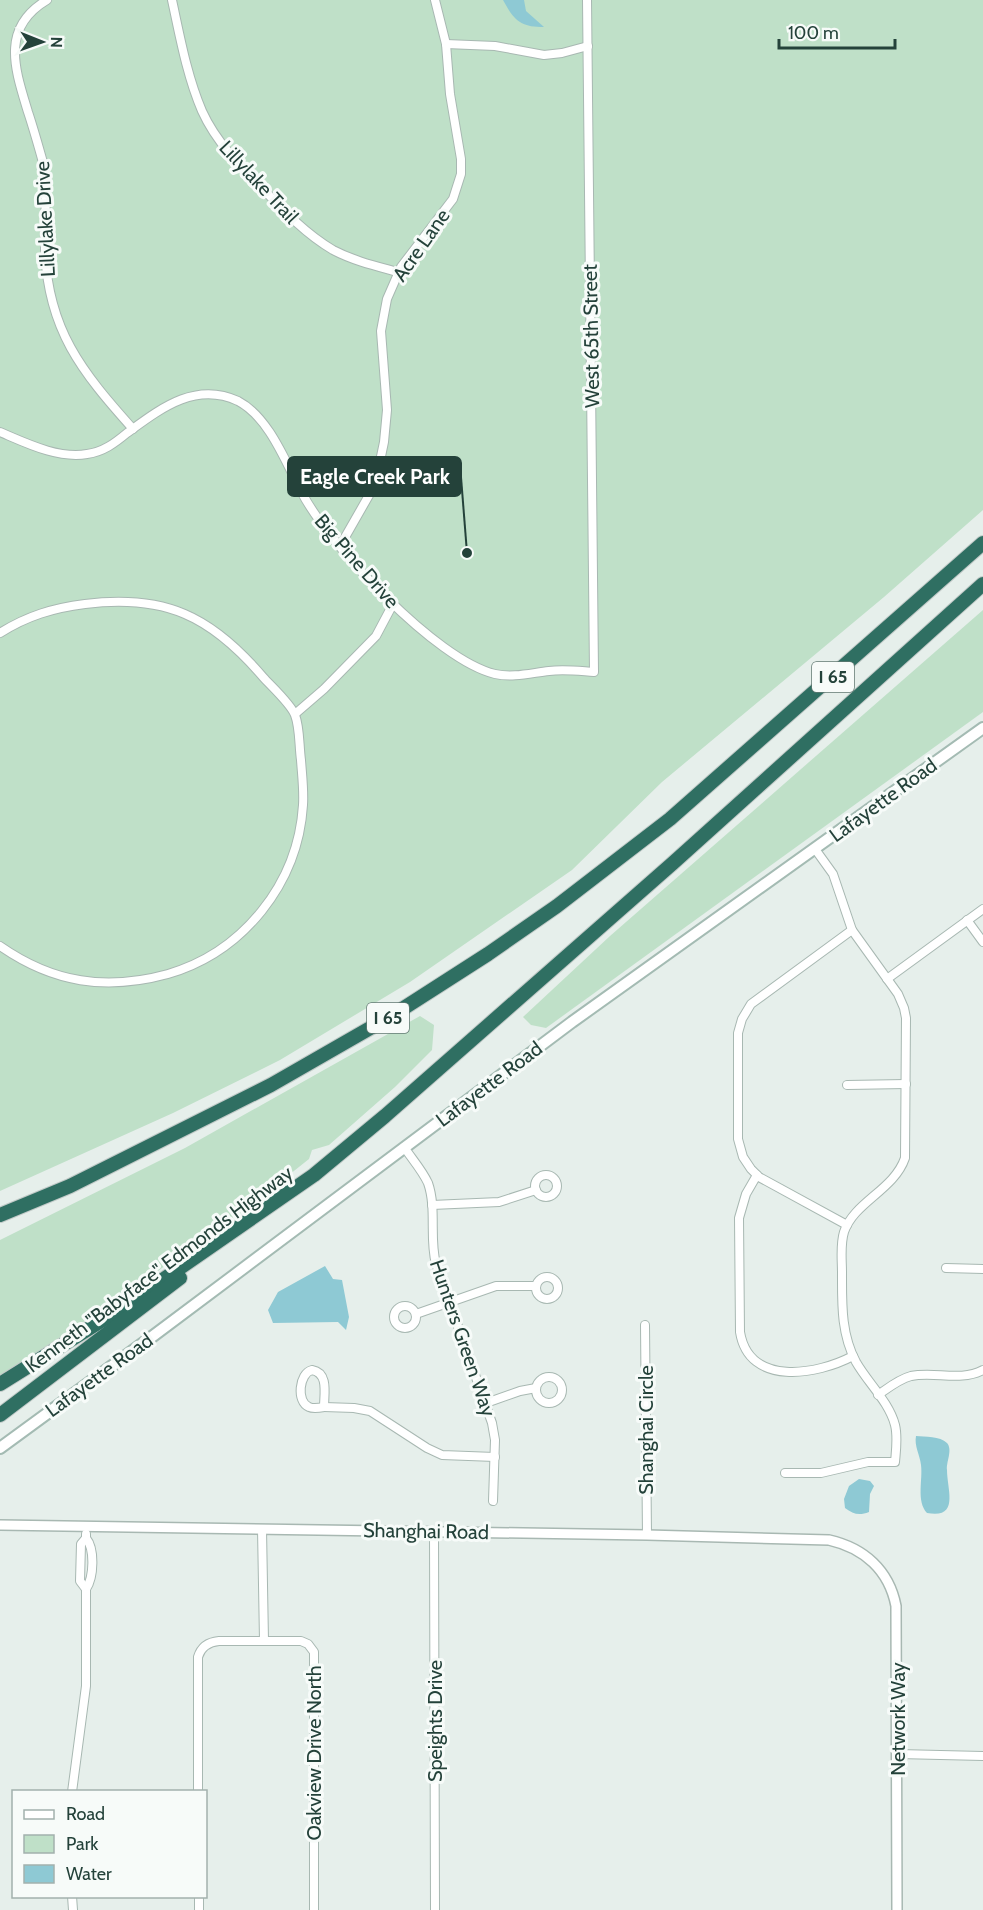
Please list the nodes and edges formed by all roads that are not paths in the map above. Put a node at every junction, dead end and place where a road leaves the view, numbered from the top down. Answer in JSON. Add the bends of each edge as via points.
{"nodes":[{"id":1,"x":47,"y":0,"type":"edge"},
{"id":2,"x":172,"y":0,"type":"edge"},
{"id":3,"x":435,"y":0,"type":"edge"},
{"id":4,"x":587,"y":0,"type":"edge"},
{"id":5,"x":446,"y":44,"type":"junction"},
{"id":6,"x":588,"y":46,"type":"junction"},
{"id":7,"x":398,"y":272,"type":"junction"},
{"id":8,"x":133,"y":429,"type":"junction"},
{"id":9,"x":1,"y":434,"type":"edge"},
{"id":10,"x":983,"y":543,"type":"edge"},
{"id":11,"x":340,"y":546,"type":"junction"},
{"id":12,"x":983,"y":584,"type":"edge"},
{"id":13,"x":983,"y":591,"type":"edge"},
{"id":14,"x":393,"y":604,"type":"junction"},
{"id":15,"x":955,"y":610,"type":"junction"},
{"id":16,"x":0,"y":632,"type":"edge"},
{"id":17,"x":594,"y":672,"type":"joint"},
{"id":18,"x":295,"y":714,"type":"junction"},
{"id":19,"x":983,"y":728,"type":"edge"},
{"id":20,"x":815,"y":849,"type":"junction"},
{"id":21,"x":983,"y":909,"type":"edge"},
{"id":22,"x":967,"y":921,"type":"junction"},
{"id":23,"x":852,"y":930,"type":"junction"},
{"id":24,"x":983,"y":942,"type":"edge"},
{"id":25,"x":0,"y":946,"type":"edge"},
{"id":26,"x":887,"y":979,"type":"junction"},
{"id":27,"x":906,"y":1084,"type":"junction"},
{"id":28,"x":847,"y":1085,"type":"dead end"},
{"id":29,"x":404,"y":1147,"type":"junction"},
{"id":30,"x":314,"y":1175,"type":"junction"},
{"id":31,"x":757,"y":1175,"type":"junction"},
{"id":32,"x":70,"y":1186,"type":"junction"},
{"id":33,"x":536,"y":1190,"type":"dead end"},
{"id":34,"x":432,"y":1205,"type":"junction"},
{"id":35,"x":0,"y":1215,"type":"edge"},
{"id":36,"x":0,"y":1225,"type":"edge"},
{"id":37,"x":847,"y":1225,"type":"junction"},
{"id":38,"x":946,"y":1268,"type":"dead end"},
{"id":39,"x":983,"y":1269,"type":"edge"},
{"id":40,"x":536,"y":1286,"type":"dead end"},
{"id":41,"x":449,"y":1302,"type":"junction"},
{"id":42,"x":416,"y":1314,"type":"dead end"},
{"id":43,"x":645,"y":1325,"type":"dead end"},
{"id":44,"x":853,"y":1356,"type":"junction"},
{"id":45,"x":983,"y":1370,"type":"edge"},
{"id":46,"x":0,"y":1384,"type":"edge"},
{"id":47,"x":536,"y":1388,"type":"dead end"},
{"id":48,"x":878,"y":1395,"type":"junction"},
{"id":49,"x":486,"y":1403,"type":"junction"},
{"id":50,"x":324,"y":1407,"type":"junction"},
{"id":51,"x":0,"y":1415,"type":"edge"},
{"id":52,"x":0,"y":1448,"type":"edge"},
{"id":53,"x":495,"y":1457,"type":"junction"},
{"id":54,"x":785,"y":1473,"type":"dead end"},
{"id":55,"x":493,"y":1501,"type":"dead end"},
{"id":56,"x":0,"y":1525,"type":"edge"},
{"id":57,"x":86,"y":1526,"type":"junction"},
{"id":58,"x":262,"y":1529,"type":"junction"},
{"id":59,"x":434,"y":1532,"type":"junction"},
{"id":60,"x":647,"y":1535,"type":"junction"},
{"id":61,"x":852,"y":1546,"type":"joint"},
{"id":62,"x":264,"y":1641,"type":"junction"},
{"id":63,"x":898,"y":1754,"type":"junction"},
{"id":64,"x":983,"y":1755,"type":"edge"},
{"id":65,"x":72,"y":1790,"type":"edge"},
{"id":66,"x":198,"y":1790,"type":"edge"},
{"id":67,"x":314,"y":1910,"type":"edge"},
{"id":68,"x":435,"y":1910,"type":"edge"},
{"id":69,"x":897,"y":1910,"type":"edge"}],
"edges":[{"from":1,"to":8,"type":"street","name":"Lillylake Drive","via":[[25,20],[17,35],[14,57],[44,166],[50,294],[74,356]]},
{"from":2,"to":7,"type":"street","name":"Lillylake Trail","via":[[197,99],[214,134],[234,159],[323,244],[354,260]]},
{"from":3,"to":5,"type":"street"},
{"from":4,"to":6,"type":"street","name":"West 65th Street"},
{"from":5,"to":6,"type":"street","via":[[495,46],[544,55]]},
{"from":5,"to":7,"type":"street","name":"Acre Lane","via":[[462,163],[459,185],[449,205]]},
{"from":6,"to":17,"type":"street","name":"West 65th Street"},
{"from":7,"to":11,"type":"street","name":"Acre Lane","via":[[382,320],[387,410],[379,466],[366,503]]},
{"from":8,"to":9,"type":"street","name":"Big Pine Drive","via":[[107,448],[82,455],[45,449]]},
{"from":8,"to":11,"type":"street","name":"Big Pine Drive","via":[[167,404],[190,396],[215,394],[246,406],[266,425],[309,505]]},
{"from":10,"to":32,"type":"highway","number":"I 65","via":[[670,819],[534,922],[345,1044]]},
{"from":11,"to":14,"type":"street","name":"Big Pine Drive"},
{"from":12,"to":15,"type":"highway","number":"I 65"},
{"from":13,"to":15,"type":"highway"},
{"from":14,"to":17,"type":"street","name":"Big Pine Drive","via":[[442,646],[489,672],[514,676],[562,670]]},
{"from":14,"to":18,"type":"street","via":[[376,636]]},
{"from":15,"to":30,"type":"highway","number":"I 65"},
{"from":16,"to":18,"type":"street","via":[[31,616],[64,607],[128,600],[157,604],[197,620],[225,638]]},
{"from":18,"to":25,"type":"street","via":[[304,789],[300,829],[290,862],[273,895],[238,937],[184,968],[147,979],[112,983],[65,977],[26,962]]},
{"from":19,"to":20,"type":"main road","name":"Lafayette Road"},
{"from":20,"to":23,"type":"street","via":[[833,874]]},
{"from":20,"to":29,"type":"main road","name":"Lafayette Road"},
{"from":21,"to":22,"type":"street"},
{"from":22,"to":24,"type":"street"},
{"from":22,"to":26,"type":"street"},
{"from":23,"to":26,"type":"street"},
{"from":23,"to":31,"type":"street","via":[[756,999],[741,1019],[737,1040],[738,1138],[747,1164]]},
{"from":26,"to":27,"type":"street","via":[[904,1008]]},
{"from":27,"to":28,"type":"street"},
{"from":27,"to":37,"type":"street","via":[[907,1148],[903,1165],[895,1178]]},
{"from":29,"to":34,"type":"street","name":"Hunters Green Way","via":[[428,1183]]},
{"from":29,"to":52,"type":"main road","name":"Lafayette Road"},
{"from":30,"to":46,"type":"highway","via":[[125,1306]]},
{"from":30,"to":51,"type":"highway","name":"Kenneth \"Babyface\" Edmonds Highway","number":"I 65"},
{"from":31,"to":37,"type":"street"},
{"from":31,"to":44,"type":"street","via":[[739,1218],[743,1346],[757,1362],[780,1371],[818,1370]]},
{"from":32,"to":35,"type":"highway"},
{"from":32,"to":36,"type":"highway","number":"I 65"},
{"from":33,"to":34,"type":"street","via":[[499,1202]]},
{"from":34,"to":41,"type":"street","name":"Hunters Green Way","via":[[433,1253]]},
{"from":37,"to":44,"type":"street","via":[[842,1242],[842,1310]]},
{"from":38,"to":39,"type":"street"},
{"from":40,"to":41,"type":"street","via":[[496,1286]]},
{"from":41,"to":42,"type":"street"},
{"from":41,"to":49,"type":"street","name":"Hunters Green Way"},
{"from":43,"to":60,"type":"street","name":"Shanghai Circle"},
{"from":44,"to":48,"type":"street"},
{"from":45,"to":48,"type":"street","via":[[967,1375],[911,1376]]},
{"from":47,"to":49,"type":"street"},
{"from":48,"to":54,"type":"street","via":[[895,1424],[895,1462],[871,1461],[818,1474]]},
{"from":49,"to":53,"type":"street","name":"Hunters Green Way","via":[[495,1435]]},
{"from":50,"to":50,"type":"street","via":[[324,1377],[316,1370],[307,1371],[302,1378],[302,1401],[309,1407]]},
{"from":50,"to":53,"type":"street","via":[[370,1411],[442,1455]]},
{"from":53,"to":55,"type":"street","name":"Hunters Green Way"},
{"from":56,"to":57,"type":"street","name":"Shanghai Road"},
{"from":57,"to":58,"type":"street","name":"Shanghai Road"},
{"from":57,"to":65,"type":"street","via":[[86,1538],[81,1544],[80,1581],[86,1589],[86,1686]]},
{"from":58,"to":59,"type":"street","name":"Shanghai Road"},
{"from":58,"to":62,"type":"street"},
{"from":59,"to":60,"type":"street","name":"Shanghai Road"},
{"from":59,"to":68,"type":"street","name":"Speights Drive"},
{"from":60,"to":61,"type":"street","name":"Shanghai Road","via":[[830,1540]]},
{"from":61,"to":63,"type":"street","name":"Network Way","via":[[879,1568],[896,1603]]},
{"from":62,"to":66,"type":"street","name":"Oakview Drive North","via":[[213,1642],[206,1644],[199,1654]]},
{"from":62,"to":67,"type":"street","name":"Oakview Drive North","via":[[305,1642],[314,1652]]},
{"from":63,"to":64,"type":"street"},
{"from":63,"to":69,"type":"street","name":"Network Way"}]}
